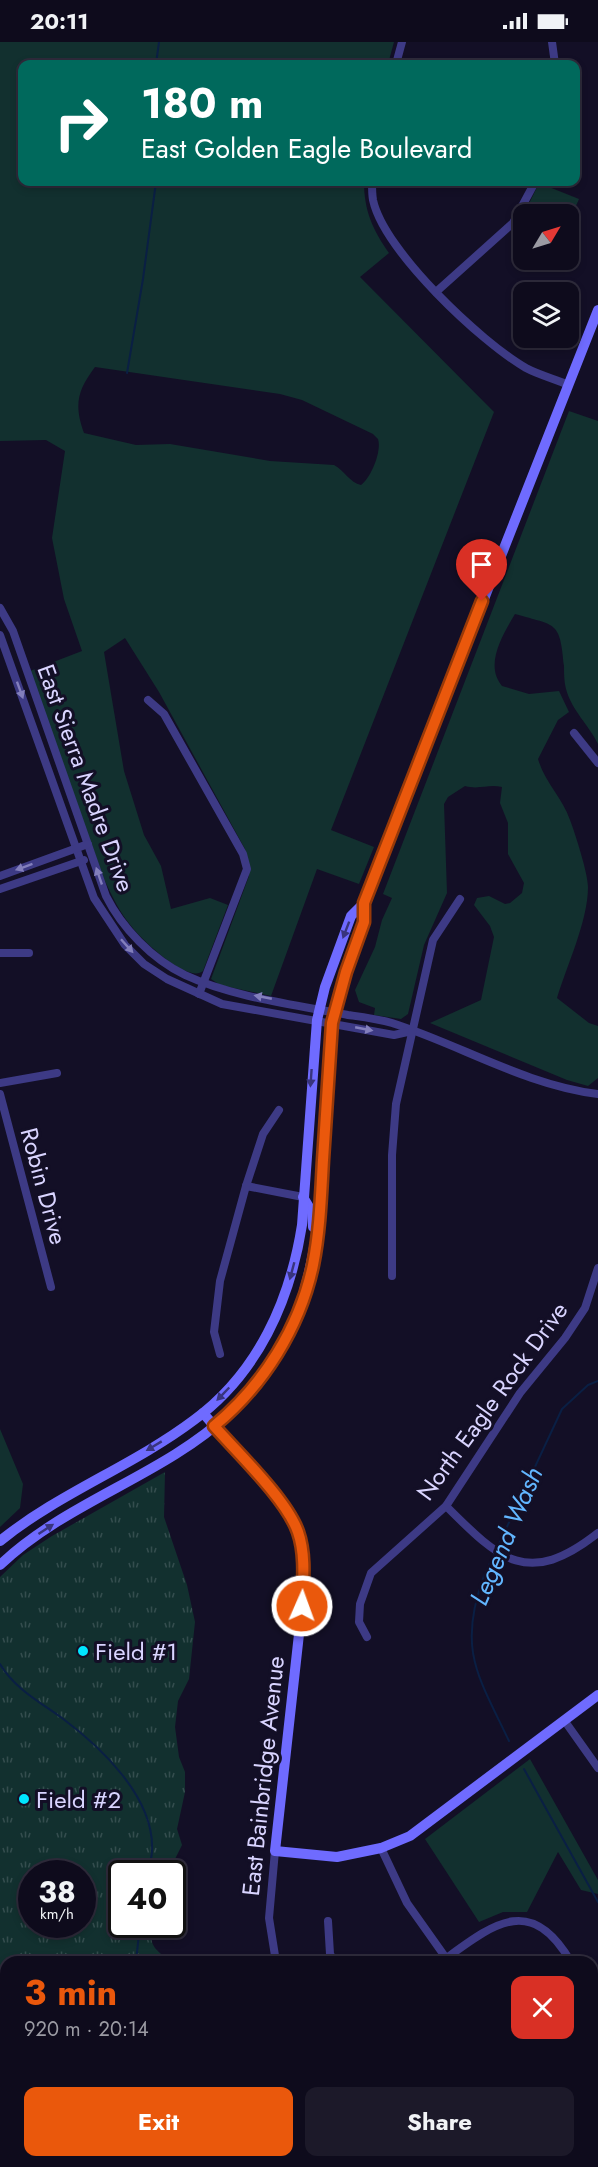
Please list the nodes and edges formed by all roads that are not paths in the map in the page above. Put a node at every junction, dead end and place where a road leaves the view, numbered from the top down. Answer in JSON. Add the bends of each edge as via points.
{"nodes":[{"id":1,"x":402,"y":42,"type":"edge"},
{"id":2,"x":552,"y":42,"type":"edge"},
{"id":3,"x":397,"y":60,"type":"edge"},
{"id":4,"x":554,"y":60,"type":"edge"},
{"id":5,"x":372,"y":186,"type":"edge"},
{"id":6,"x":533,"y":186,"type":"edge"},
{"id":7,"x":436,"y":292,"type":"junction"},
{"id":8,"x":598,"y":310,"type":"edge"},
{"id":9,"x":596,"y":324,"type":"edge"},
{"id":10,"x":568,"y":385,"type":"junction"},
{"id":11,"x":0,"y":608,"type":"edge"},
{"id":12,"x":0,"y":635,"type":"edge"},
{"id":13,"x":148,"y":700,"type":"dead end"},
{"id":14,"x":574,"y":733,"type":"dead end"},
{"id":15,"x":598,"y":763,"type":"edge"},
{"id":16,"x":88,"y":844,"type":"junction"},
{"id":17,"x":76,"y":849,"type":"junction"},
{"id":18,"x":92,"y":857,"type":"junction"},
{"id":19,"x":81,"y":862,"type":"junction"},
{"id":20,"x":0,"y":876,"type":"edge"},
{"id":21,"x":0,"y":889,"type":"edge"},
{"id":22,"x":460,"y":899,"type":"dead end"},
{"id":23,"x":364,"y":903,"type":"junction"},
{"id":24,"x":0,"y":953,"type":"edge"},
{"id":25,"x":29,"y":953,"type":"dead end"},
{"id":26,"x":203,"y":982,"type":"junction"},
{"id":27,"x":199,"y":994,"type":"junction"},
{"id":28,"x":320,"y":1008,"type":"junction"},
{"id":29,"x":334,"y":1018,"type":"junction"},
{"id":30,"x":316,"y":1020,"type":"junction"},
{"id":31,"x":412,"y":1031,"type":"junction"},
{"id":32,"x":57,"y":1073,"type":"dead end"},
{"id":33,"x":0,"y":1083,"type":"edge"},
{"id":34,"x":0,"y":1094,"type":"edge"},
{"id":35,"x":598,"y":1094,"type":"edge"},
{"id":36,"x":279,"y":1110,"type":"dead end"},
{"id":37,"x":246,"y":1186,"type":"junction"},
{"id":38,"x":303,"y":1197,"type":"junction"},
{"id":39,"x":313,"y":1266,"type":"junction"},
{"id":40,"x":598,"y":1268,"type":"edge"},
{"id":41,"x":392,"y":1276,"type":"dead end"},
{"id":42,"x":51,"y":1287,"type":"dead end"},
{"id":43,"x":220,"y":1353,"type":"dead end"},
{"id":44,"x":203,"y":1413,"type":"junction"},
{"id":45,"x":214,"y":1426,"type":"junction"},
{"id":46,"x":446,"y":1506,"type":"junction"},
{"id":47,"x":598,"y":1533,"type":"edge"},
{"id":48,"x":0,"y":1541,"type":"edge"},
{"id":49,"x":0,"y":1564,"type":"edge"},
{"id":50,"x":367,"y":1637,"type":"dead end"},
{"id":51,"x":598,"y":1695,"type":"edge"},
{"id":52,"x":564,"y":1720,"type":"junction"},
{"id":53,"x":598,"y":1768,"type":"edge"},
{"id":54,"x":381,"y":1848,"type":"junction"},
{"id":55,"x":275,"y":1851,"type":"junction"},
{"id":56,"x":328,"y":1921,"type":"dead end"},
{"id":57,"x":275,"y":1956,"type":"edge"},
{"id":58,"x":331,"y":1956,"type":"edge"},
{"id":59,"x":440,"y":1956,"type":"edge"},
{"id":60,"x":449,"y":1956,"type":"edge"},
{"id":61,"x":567,"y":1956,"type":"edge"}],
"edges":[{"from":1,"to":3,"type":"street"},
{"from":2,"to":4,"type":"street"},
{"from":5,"to":7,"type":"street","via":[[373,200],[387,230]]},
{"from":6,"to":7,"type":"street","via":[[513,223]]},
{"from":7,"to":10,"type":"street","via":[[527,369]]},
{"from":8,"to":9,"type":"street"},
{"from":9,"to":10,"type":"street"},
{"from":10,"to":23,"type":"street"},
{"from":11,"to":16,"type":"street","name":"East Sierra Madre Drive","via":[[13,631]]},
{"from":12,"to":17,"type":"street","name":"East Sierra Madre Drive","one_way":true},
{"from":13,"to":26,"type":"street","via":[[164,714],[243,854],[247,869]]},
{"from":14,"to":15,"type":"street"},
{"from":16,"to":17,"type":"street"},
{"from":16,"to":18,"type":"street","name":"East Sierra Madre Drive"},
{"from":17,"to":19,"type":"street","name":"East Sierra Madre Drive"},
{"from":17,"to":20,"type":"street","one_way":true},
{"from":18,"to":19,"type":"street"},
{"from":26,"to":18,"type":"street","name":"East Sierra Madre Drive","one_way":true,"via":[[159,958],[126,926],[106,896]]},
{"from":19,"to":21,"type":"street"},
{"from":19,"to":27,"type":"street","name":"East Sierra Madre Drive","one_way":true,"via":[[94,898],[125,945],[167,979]]},
{"from":22,"to":31,"type":"street","via":[[434,940]]},
{"from":23,"to":28,"type":"street","one_way":true,"via":[[351,916]]},
{"from":23,"to":29,"type":"street","via":[[364,922]]},
{"from":24,"to":25,"type":"street"},
{"from":26,"to":27,"type":"street"},
{"from":28,"to":26,"type":"street","name":"East Sierra Madre Drive","one_way":true,"via":[[225,990]]},
{"from":27,"to":30,"type":"street","name":"East Sierra Madre Drive","via":[[222,1004]]},
{"from":28,"to":29,"type":"street","name":"East Sierra Madre Drive"},
{"from":28,"to":30,"type":"street"},
{"from":29,"to":30,"type":"street","name":"East Sierra Madre Drive"},
{"from":29,"to":31,"type":"street","via":[[394,1035]]},
{"from":29,"to":39,"type":"street"},
{"from":30,"to":38,"type":"street","one_way":true},
{"from":31,"to":35,"type":"street","via":[[514,1072]]},
{"from":31,"to":41,"type":"street","via":[[396,1104]]},
{"from":32,"to":33,"type":"street"},
{"from":34,"to":42,"type":"street","name":"Robin Drive"},
{"from":36,"to":37,"type":"street","via":[[264,1134]]},
{"from":37,"to":38,"type":"street"},
{"from":37,"to":43,"type":"street","via":[[215,1311],[214,1332]]},
{"from":38,"to":39,"type":"street","via":[[312,1212]]},
{"from":38,"to":44,"type":"street","one_way":true,"via":[[297,1253],[281,1308],[243,1373]]},
{"from":39,"to":45,"type":"street","via":[[296,1316],[268,1367],[250,1392]]},
{"from":40,"to":46,"type":"street","name":"North Eagle Rock Drive","via":[[585,1308],[520,1393]]},
{"from":44,"to":45,"type":"street","name":"East Bainbridge Avenue"},
{"from":44,"to":48,"type":"street","one_way":true,"via":[[156,1445],[41,1511]]},
{"from":49,"to":45,"type":"street","one_way":true,"via":[[55,1523]]},
{"from":45,"to":55,"type":"street","name":"East Bainbridge Avenue","via":[[284,1507],[298,1532],[302,1551],[302,1606]]},
{"from":46,"to":47,"type":"street","via":[[486,1545],[526,1564],[567,1555]]},
{"from":46,"to":50,"type":"street","name":"North Eagle Rock Drive","via":[[371,1573],[360,1604],[360,1622]]},
{"from":51,"to":52,"type":"street"},
{"from":52,"to":53,"type":"street"},
{"from":52,"to":54,"type":"street","via":[[424,1828]]},
{"from":54,"to":55,"type":"street","via":[[337,1857]]},
{"from":54,"to":59,"type":"street","via":[[407,1903]]},
{"from":55,"to":57,"type":"street","name":"East Bainbridge Avenue","via":[[269,1917]]},
{"from":56,"to":58,"type":"street"},
{"from":60,"to":61,"type":"street","via":[[502,1922],[534,1923],[559,1941]]}]}
